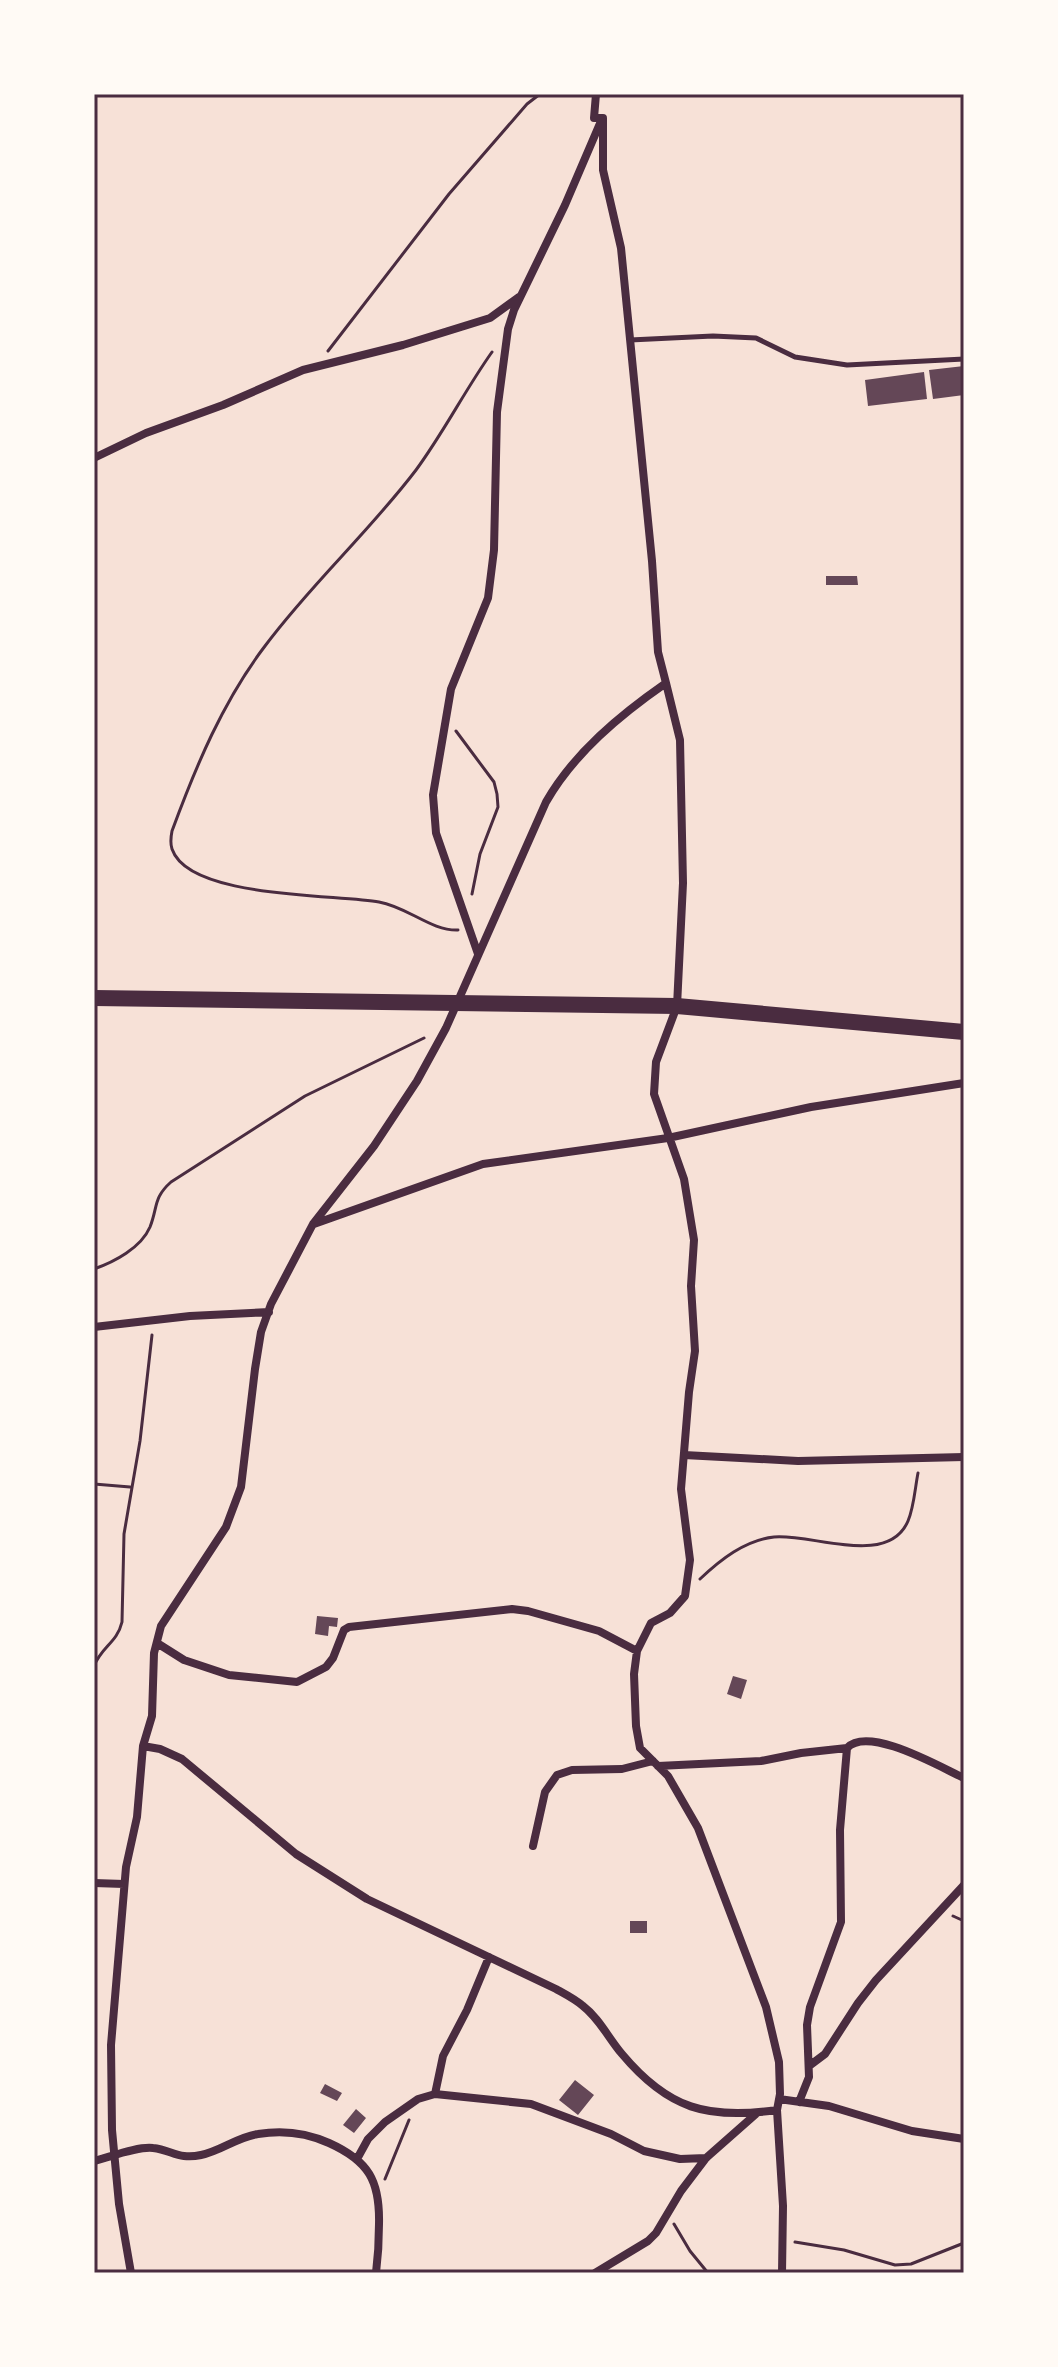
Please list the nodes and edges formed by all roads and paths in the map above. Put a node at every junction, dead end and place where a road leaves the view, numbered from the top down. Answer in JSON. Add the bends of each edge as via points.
{"nodes":[{"id":1,"x":540,"y":94,"type":"edge"},
{"id":2,"x":596,"y":94,"type":"edge"},
{"id":3,"x":603,"y":118,"type":"junction"},
{"id":4,"x":523,"y":295,"type":"junction"},
{"id":5,"x":508,"y":329,"type":"junction"},
{"id":6,"x":630,"y":340,"type":"junction"},
{"id":7,"x":964,"y":359,"type":"edge"},
{"id":8,"x":316,"y":366,"type":"junction"},
{"id":9,"x":94,"y":458,"type":"edge"},
{"id":10,"x":666,"y":683,"type":"junction"},
{"id":11,"x":447,"y":717,"type":"junction"},
{"id":12,"x":466,"y":917,"type":"junction"},
{"id":13,"x":470,"y":929,"type":"junction"},
{"id":14,"x":479,"y":954,"type":"junction"},
{"id":15,"x":94,"y":998,"type":"edge"},
{"id":16,"x":456,"y":1003,"type":"junction"},
{"id":17,"x":677,"y":1006,"type":"junction"},
{"id":18,"x":446,"y":1028,"type":"junction"},
{"id":19,"x":964,"y":1032,"type":"edge"},
{"id":20,"x":964,"y":1083,"type":"edge"},
{"id":21,"x":668,"y":1138,"type":"junction"},
{"id":22,"x":313,"y":1224,"type":"junction"},
{"id":23,"x":94,"y":1269,"type":"edge"},
{"id":24,"x":269,"y":1312,"type":"junction"},
{"id":25,"x":154,"y":1320,"type":"junction"},
{"id":26,"x":94,"y":1327,"type":"edge"},
{"id":27,"x":684,"y":1455,"type":"junction"},
{"id":28,"x":964,"y":1457,"type":"edge"},
{"id":29,"x":921,"y":1458,"type":"junction"},
{"id":30,"x":94,"y":1484,"type":"edge"},
{"id":31,"x":131,"y":1487,"type":"junction"},
{"id":32,"x":688,"y":1589,"type":"junction"},
{"id":33,"x":157,"y":1643,"type":"junction"},
{"id":34,"x":637,"y":1651,"type":"junction"},
{"id":35,"x":94,"y":1666,"type":"edge"},
{"id":36,"x":143,"y":1746,"type":"junction"},
{"id":37,"x":847,"y":1748,"type":"junction"},
{"id":38,"x":656,"y":1764,"type":"junction"},
{"id":39,"x":964,"y":1778,"type":"edge"},
{"id":40,"x":533,"y":1846,"type":"dead end"},
{"id":41,"x":94,"y":1883,"type":"edge"},
{"id":42,"x":124,"y":1884,"type":"junction"},
{"id":43,"x":964,"y":1885,"type":"edge"},
{"id":44,"x":489,"y":1957,"type":"junction"},
{"id":45,"x":809,"y":2066,"type":"junction"},
{"id":46,"x":435,"y":2094,"type":"junction"},
{"id":47,"x":779,"y":2099,"type":"junction"},
{"id":48,"x":799,"y":2102,"type":"junction"},
{"id":49,"x":409,"y":2105,"type":"junction"},
{"id":50,"x":777,"y":2110,"type":"junction"},
{"id":51,"x":757,"y":2113,"type":"junction"},
{"id":52,"x":964,"y":2139,"type":"edge"},
{"id":53,"x":115,"y":2157,"type":"junction"},
{"id":54,"x":706,"y":2158,"type":"junction"},
{"id":55,"x":357,"y":2159,"type":"junction"},
{"id":56,"x":94,"y":2161,"type":"edge"},
{"id":57,"x":378,"y":2194,"type":"junction"},
{"id":58,"x":669,"y":2213,"type":"junction"},
{"id":59,"x":783,"y":2241,"type":"junction"},
{"id":60,"x":964,"y":2243,"type":"edge"},
{"id":61,"x":131,"y":2273,"type":"edge"},
{"id":62,"x":376,"y":2273,"type":"edge"},
{"id":63,"x":595,"y":2273,"type":"edge"},
{"id":64,"x":708,"y":2273,"type":"edge"},
{"id":65,"x":782,"y":2273,"type":"edge"}],
"edges":[{"from":1,"to":8,"type":"path","via":[[449,194]]},
{"from":2,"to":3,"type":"street","via":[[594,118]]},
{"from":3,"to":4,"type":"street"},
{"from":3,"to":6,"type":"street","via":[[603,170],[621,248]]},
{"from":4,"to":5,"type":"street"},
{"from":4,"to":8,"type":"street","via":[[490,318]]},
{"from":5,"to":11,"type":"street","via":[[497,412],[488,598],[457,670]]},
{"from":5,"to":13,"type":"path","via":[[416,469],[255,659],[207,743],[171,841],[172,850],[192,870],[235,885],[301,897],[377,901],[408,910],[444,930]]},
{"from":6,"to":7,"type":"lane","via":[[756,338],[795,357],[847,365]]},
{"from":6,"to":10,"type":"street","via":[[658,652]]},
{"from":8,"to":9,"type":"street"},
{"from":10,"to":14,"type":"street","via":[[601,736],[559,780]]},
{"from":10,"to":17,"type":"street","via":[[681,762]]},
{"from":11,"to":12,"type":"street","via":[[433,816]]},
{"from":11,"to":12,"type":"path","via":[[494,782],[497,794],[498,807],[480,854]]},
{"from":12,"to":13,"type":"street"},
{"from":13,"to":14,"type":"street"},
{"from":14,"to":16,"type":"street"},
{"from":15,"to":16,"type":"main road"},
{"from":16,"to":17,"type":"main road"},
{"from":16,"to":18,"type":"street"},
{"from":17,"to":19,"type":"main road"},
{"from":17,"to":21,"type":"street","via":[[654,1071],[655,1102]]},
{"from":18,"to":22,"type":"street","via":[[404,1104]]},
{"from":18,"to":23,"type":"path","via":[[305,1096],[179,1177],[159,1193],[151,1225],[140,1241]]},
{"from":20,"to":21,"type":"street","via":[[811,1107]]},
{"from":21,"to":22,"type":"street","via":[[468,1168]]},
{"from":21,"to":27,"type":"street","via":[[684,1179],[694,1240],[695,1343]]},
{"from":22,"to":24,"type":"street"},
{"from":24,"to":25,"type":"street"},
{"from":24,"to":33,"type":"street","via":[[261,1332],[237,1498],[226,1527],[161,1626]]},
{"from":25,"to":26,"type":"street"},
{"from":25,"to":31,"type":"path"},
{"from":27,"to":29,"type":"street","via":[[798,1461]]},
{"from":27,"to":32,"type":"street","via":[[681,1489],[690,1560]]},
{"from":28,"to":29,"type":"street"},
{"from":29,"to":32,"type":"path","via":[[907,1524],[892,1538],[851,1547],[773,1537],[735,1550]]},
{"from":30,"to":31,"type":"path"},
{"from":31,"to":35,"type":"path","via":[[120,1634]]},
{"from":32,"to":34,"type":"street","via":[[680,1605],[651,1623]]},
{"from":33,"to":34,"type":"street","via":[[219,1673],[297,1682],[326,1667],[344,1630],[354,1625],[512,1609],[599,1631]]},
{"from":33,"to":36,"type":"street","via":[[152,1716]]},
{"from":34,"to":38,"type":"street","via":[[637,1737]]},
{"from":36,"to":42,"type":"street"},
{"from":36,"to":44,"type":"street","via":[[182,1759],[296,1854],[367,1899]]},
{"from":37,"to":38,"type":"street","via":[[761,1761]]},
{"from":37,"to":39,"type":"street","via":[[863,1741],[886,1744]]},
{"from":37,"to":45,"type":"street","via":[[840,1830],[842,1911],[810,2007]]},
{"from":38,"to":40,"type":"street","via":[[557,1775],[545,1792]]},
{"from":38,"to":47,"type":"street","via":[[698,1828],[766,2007],[779,2062]]},
{"from":41,"to":42,"type":"street"},
{"from":42,"to":53,"type":"street","via":[[111,2045]]},
{"from":43,"to":45,"type":"street","via":[[876,1980],[825,2054]]},
{"from":44,"to":46,"type":"street","via":[[443,2056]]},
{"from":44,"to":51,"type":"street","via":[[584,2006],[642,2076],[679,2102],[715,2113]]},
{"from":45,"to":48,"type":"street"},
{"from":46,"to":49,"type":"street"},
{"from":46,"to":54,"type":"street","via":[[531,2104],[644,2151]]},
{"from":47,"to":48,"type":"street"},
{"from":47,"to":50,"type":"street"},
{"from":48,"to":52,"type":"street"},
{"from":49,"to":55,"type":"street","via":[[368,2139]]},
{"from":49,"to":57,"type":"path","via":[[409,2122]]},
{"from":50,"to":51,"type":"street"},
{"from":50,"to":59,"type":"street"},
{"from":51,"to":54,"type":"street"},
{"from":53,"to":55,"type":"street","via":[[148,2147],[180,2157],[199,2155],[238,2138],[275,2132],[317,2138]]},
{"from":53,"to":56,"type":"street"},
{"from":53,"to":61,"type":"street"},
{"from":54,"to":58,"type":"street"},
{"from":55,"to":57,"type":"street","via":[[369,2171]]},
{"from":57,"to":62,"type":"street"},
{"from":58,"to":63,"type":"street","via":[[648,2241]]},
{"from":58,"to":64,"type":"path"},
{"from":59,"to":60,"type":"path","via":[[813,2243],[895,2265]]},
{"from":59,"to":65,"type":"street"}]}
